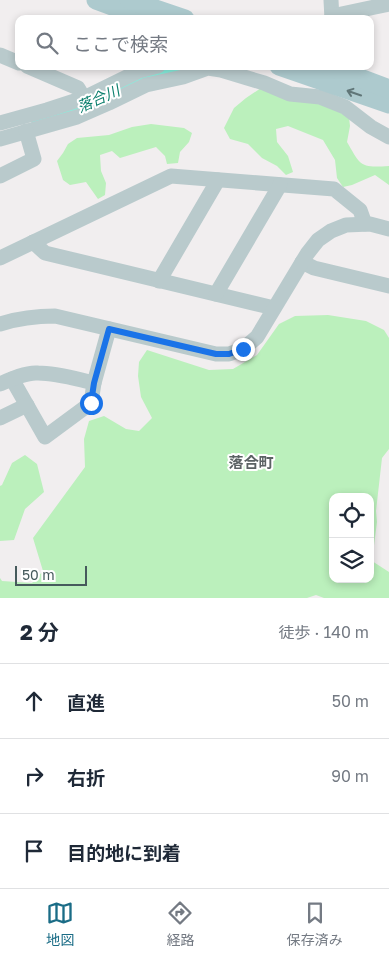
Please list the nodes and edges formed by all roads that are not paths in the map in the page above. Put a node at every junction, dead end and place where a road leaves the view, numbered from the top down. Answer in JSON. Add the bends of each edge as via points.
{"nodes":[{"id":1,"x":96,"y":0,"type":"edge"},
{"id":2,"x":129,"y":0,"type":"edge"},
{"id":3,"x":331,"y":0,"type":"edge"},
{"id":4,"x":389,"y":4,"type":"edge"},
{"id":5,"x":150,"y":9,"type":"edge"},
{"id":6,"x":170,"y":15,"type":"edge"},
{"id":7,"x":332,"y":15,"type":"edge"},
{"id":8,"x":341,"y":15,"type":"edge"},
{"id":9,"x":0,"y":55,"type":"edge"},
{"id":10,"x":15,"y":61,"type":"edge"},
{"id":11,"x":36,"y":70,"type":"edge"},
{"id":12,"x":143,"y":70,"type":"edge"},
{"id":13,"x":202,"y":70,"type":"edge"},
{"id":14,"x":221,"y":70,"type":"edge"},
{"id":15,"x":324,"y":71,"type":"edge"},
{"id":16,"x":389,"y":89,"type":"edge"},
{"id":17,"x":84,"y":98,"type":"junction"},
{"id":18,"x":389,"y":104,"type":"edge"},
{"id":19,"x":0,"y":123,"type":"edge"},
{"id":20,"x":26,"y":131,"type":"junction"},
{"id":21,"x":389,"y":136,"type":"edge"},
{"id":22,"x":0,"y":139,"type":"edge"},
{"id":23,"x":0,"y":176,"type":"edge"},
{"id":24,"x":218,"y":180,"type":"junction"},
{"id":25,"x":280,"y":184,"type":"junction"},
{"id":26,"x":365,"y":224,"type":"junction"},
{"id":27,"x":389,"y":229,"type":"edge"},
{"id":28,"x":33,"y":242,"type":"junction"},
{"id":29,"x":0,"y":258,"type":"edge"},
{"id":30,"x":302,"y":262,"type":"junction"},
{"id":31,"x":159,"y":281,"type":"junction"},
{"id":32,"x":389,"y":286,"type":"edge"},
{"id":33,"x":216,"y":294,"type":"junction"},
{"id":34,"x":274,"y":308,"type":"junction"},
{"id":35,"x":0,"y":324,"type":"edge"},
{"id":36,"x":109,"y":329,"type":"junction"},
{"id":37,"x":6,"y":382,"type":"edge"},
{"id":38,"x":94,"y":383,"type":"junction"},
{"id":39,"x":27,"y":405,"type":"junction"},
{"id":40,"x":0,"y":418,"type":"edge"}],
"edges":[{"from":1,"to":5,"type":"main road"},
{"from":2,"to":5,"type":"main road"},
{"from":3,"to":7,"type":"street"},
{"from":4,"to":8,"type":"street"},
{"from":5,"to":6,"type":"main road"},
{"from":9,"to":10,"type":"street"},
{"from":11,"to":17,"type":"street","via":[[78,88]]},
{"from":12,"to":17,"type":"street"},
{"from":13,"to":20,"type":"street","via":[[146,85],[77,116]]},
{"from":14,"to":21,"type":"street","via":[[290,94],[320,97],[345,107]]},
{"from":15,"to":16,"type":"main road"},
{"from":18,"to":15,"type":"main road","one_way":true},
{"from":17,"to":19,"type":"street"},
{"from":20,"to":22,"type":"street"},
{"from":20,"to":23,"type":"street","via":[[34,158]]},
{"from":24,"to":25,"type":"street"},
{"from":24,"to":28,"type":"street","via":[[171,176]]},
{"from":24,"to":31,"type":"street"},
{"from":25,"to":26,"type":"street","via":[[334,189],[360,210]]},
{"from":25,"to":33,"type":"street"},
{"from":26,"to":27,"type":"street"},
{"from":26,"to":30,"type":"street","via":[[346,225],[331,231],[318,240]]},
{"from":28,"to":29,"type":"street"},
{"from":28,"to":31,"type":"street","via":[[45,253]]},
{"from":30,"to":32,"type":"street","via":[[314,268]]},
{"from":30,"to":34,"type":"street"},
{"from":31,"to":33,"type":"street"},
{"from":33,"to":34,"type":"street"},
{"from":34,"to":36,"type":"street","via":[[257,336],[243,349],[229,354],[216,354]]},
{"from":35,"to":36,"type":"street","via":[[34,316],[55,316]]},
{"from":36,"to":38,"type":"street"},
{"from":37,"to":38,"type":"street","via":[[36,372]]},
{"from":37,"to":39,"type":"street"},
{"from":38,"to":39,"type":"street","via":[[91,403],[44,437]]},
{"from":39,"to":40,"type":"street"}]}
